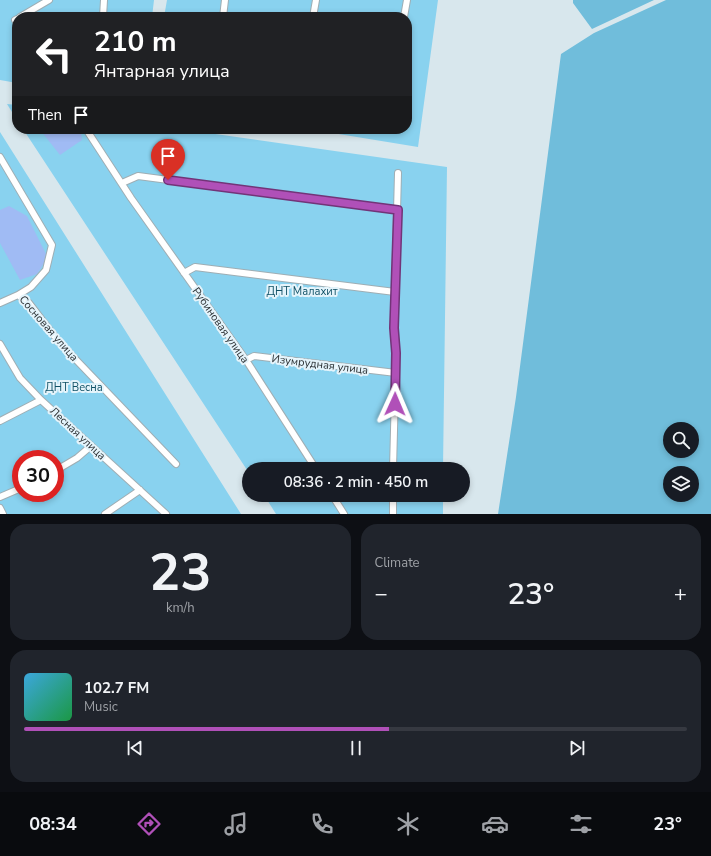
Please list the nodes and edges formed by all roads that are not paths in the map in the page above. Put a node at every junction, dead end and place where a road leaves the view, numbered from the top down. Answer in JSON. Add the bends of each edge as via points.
{"nodes":[{"id":1,"x":49,"y":0,"type":"edge"},
{"id":2,"x":104,"y":0,"type":"edge"},
{"id":3,"x":225,"y":0,"type":"edge"},
{"id":4,"x":316,"y":0,"type":"edge"},
{"id":5,"x":407,"y":0,"type":"edge"},
{"id":6,"x":29,"y":12,"type":"edge"},
{"id":7,"x":103,"y":12,"type":"edge"},
{"id":8,"x":224,"y":12,"type":"edge"},
{"id":9,"x":314,"y":12,"type":"edge"},
{"id":10,"x":405,"y":12,"type":"edge"},
{"id":11,"x":89,"y":134,"type":"edge"},
{"id":12,"x":0,"y":157,"type":"edge"},
{"id":13,"x":398,"y":173,"type":"dead end"},
{"id":14,"x":122,"y":183,"type":"junction"},
{"id":15,"x":398,"y":210,"type":"junction"},
{"id":16,"x":184,"y":273,"type":"junction"},
{"id":17,"x":395,"y":292,"type":"junction"},
{"id":18,"x":18,"y":295,"type":"junction"},
{"id":19,"x":0,"y":302,"type":"edge"},
{"id":20,"x":0,"y":344,"type":"edge"},
{"id":21,"x":246,"y":360,"type":"junction"},
{"id":22,"x":396,"y":373,"type":"junction"},
{"id":23,"x":41,"y":400,"type":"junction"},
{"id":24,"x":0,"y":421,"type":"edge"},
{"id":25,"x":92,"y":446,"type":"junction"},
{"id":26,"x":312,"y":462,"type":"edge"},
{"id":27,"x":393,"y":462,"type":"edge"},
{"id":28,"x":176,"y":464,"type":"dead end"},
{"id":29,"x":64,"y":466,"type":"edge"},
{"id":30,"x":140,"y":490,"type":"junction"},
{"id":31,"x":12,"y":492,"type":"edge"},
{"id":32,"x":0,"y":497,"type":"edge"},
{"id":33,"x":336,"y":502,"type":"edge"},
{"id":34,"x":393,"y":502,"type":"edge"},
{"id":35,"x":0,"y":508,"type":"edge"},
{"id":36,"x":3,"y":514,"type":"edge"},
{"id":37,"x":105,"y":514,"type":"edge"},
{"id":38,"x":166,"y":514,"type":"edge"},
{"id":39,"x":344,"y":514,"type":"edge"},
{"id":40,"x":393,"y":514,"type":"edge"}],
"edges":[{"from":1,"to":6,"type":"street"},
{"from":2,"to":7,"type":"street"},
{"from":3,"to":8,"type":"street"},
{"from":4,"to":9,"type":"street"},
{"from":5,"to":10,"type":"street"},
{"from":11,"to":14,"type":"street","name":"Рубиновая улица"},
{"from":12,"to":18,"type":"street","name":"Сосновая улица","via":[[52,245],[46,270],[31,287]]},
{"from":13,"to":15,"type":"street"},
{"from":14,"to":15,"type":"street","via":[[138,176]]},
{"from":14,"to":16,"type":"street","name":"Рубиновая улица"},
{"from":15,"to":17,"type":"street"},
{"from":16,"to":17,"type":"street","via":[[195,267]]},
{"from":16,"to":21,"type":"street","name":"Рубиновая улица"},
{"from":17,"to":22,"type":"street"},
{"from":18,"to":19,"type":"street"},
{"from":18,"to":28,"type":"street","name":"Сосновая улица","via":[[29,303],[59,342]]},
{"from":20,"to":23,"type":"street","name":"Лесная улица","via":[[20,378]]},
{"from":21,"to":22,"type":"street","name":"Изумрудная улица","via":[[254,356]]},
{"from":21,"to":26,"type":"street","name":"Рубиновая улица"},
{"from":22,"to":27,"type":"street"},
{"from":23,"to":24,"type":"street"},
{"from":23,"to":25,"type":"street","name":"Лесная улица"},
{"from":25,"to":29,"type":"street"},
{"from":25,"to":30,"type":"street","name":"Лесная улица"},
{"from":30,"to":37,"type":"street"},
{"from":30,"to":38,"type":"street","name":"Лесная улица"},
{"from":31,"to":32,"type":"street"},
{"from":33,"to":39,"type":"street"},
{"from":34,"to":40,"type":"street"},
{"from":35,"to":36,"type":"street"}]}
